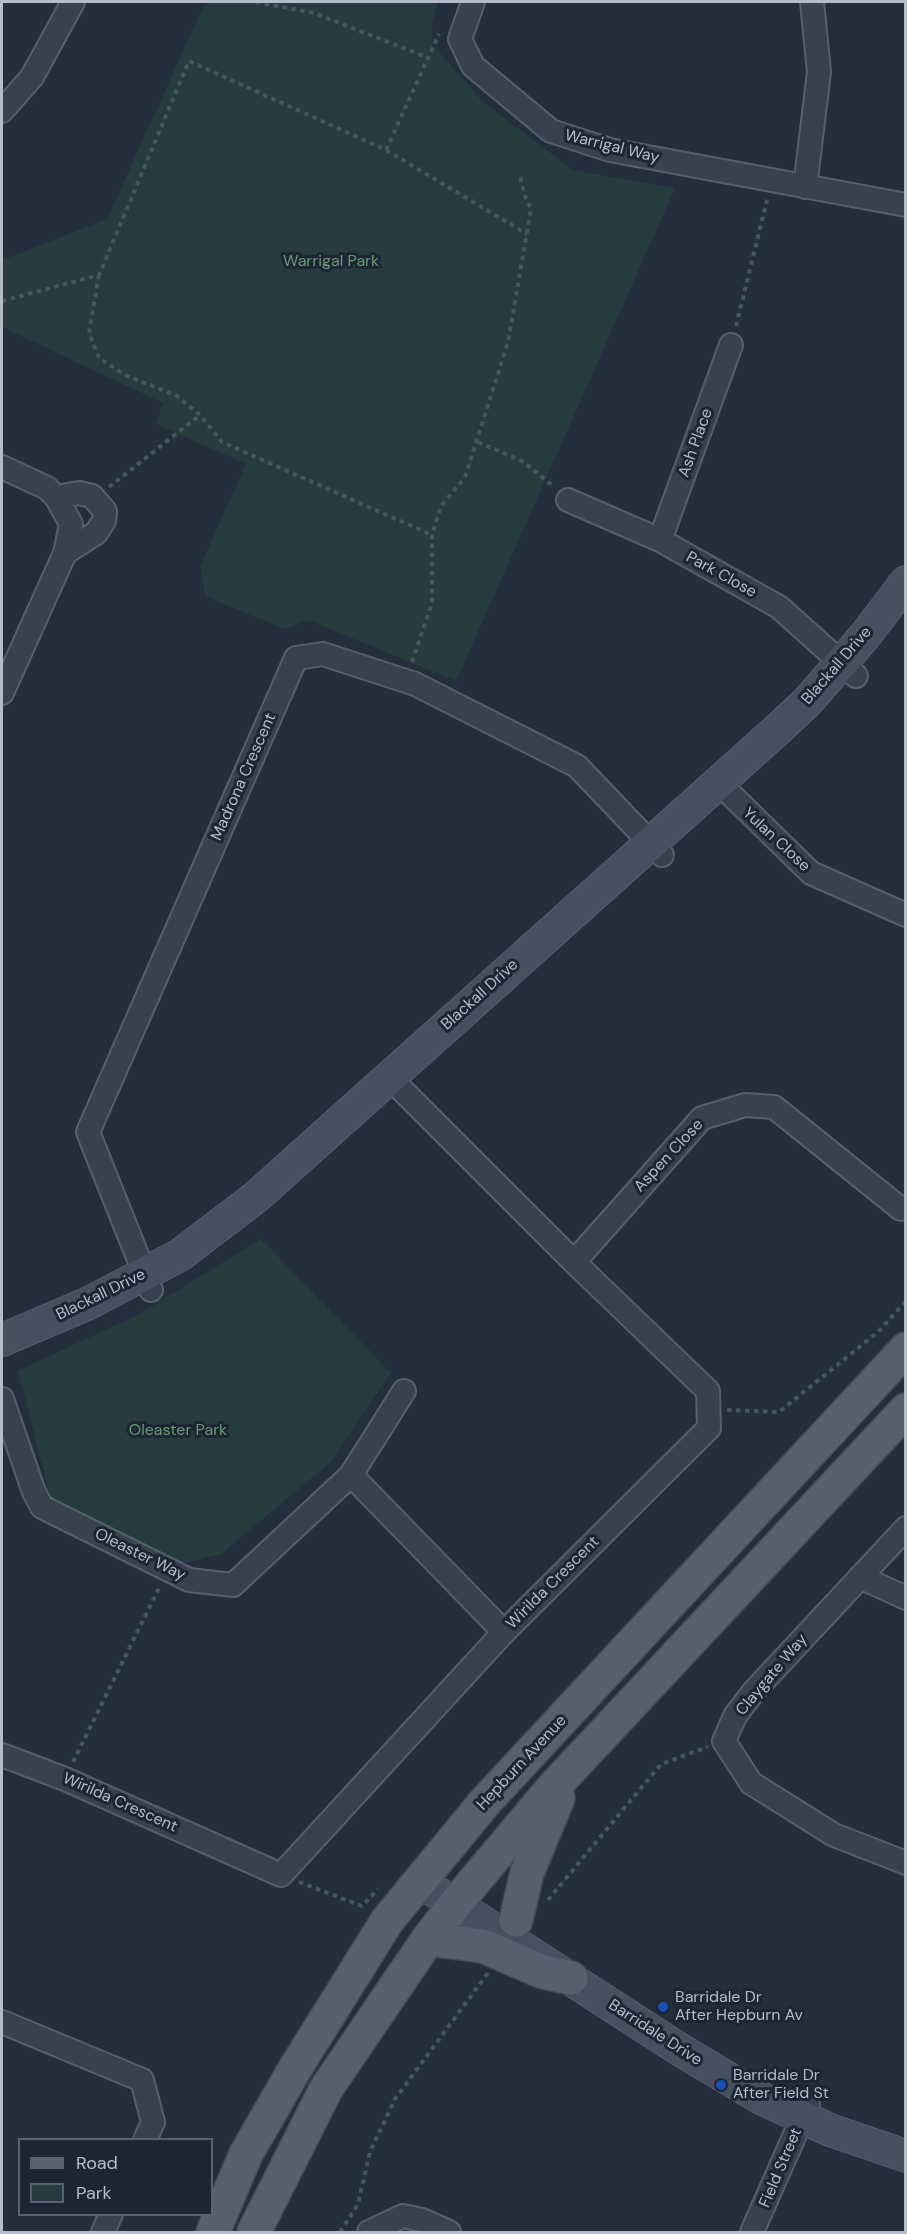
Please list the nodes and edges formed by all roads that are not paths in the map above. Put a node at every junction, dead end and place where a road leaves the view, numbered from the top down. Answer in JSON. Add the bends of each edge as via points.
{"nodes":[{"id":1,"x":73,"y":2,"type":"edge"},
{"id":2,"x":473,"y":2,"type":"edge"},
{"id":3,"x":812,"y":2,"type":"edge"},
{"id":4,"x":2,"y":111,"type":"edge"},
{"id":5,"x":805,"y":187,"type":"junction"},
{"id":6,"x":906,"y":206,"type":"edge"},
{"id":7,"x":731,"y":345,"type":"road end"},
{"id":8,"x":2,"y":467,"type":"edge"},
{"id":9,"x":56,"y":496,"type":"junction"},
{"id":10,"x":568,"y":500,"type":"road end"},
{"id":11,"x":660,"y":540,"type":"junction"},
{"id":12,"x":65,"y":553,"type":"junction"},
{"id":13,"x":905,"y":591,"type":"edge"},
{"id":14,"x":848,"y":669,"type":"junction"},
{"id":15,"x":2,"y":693,"type":"edge"},
{"id":16,"x":726,"y":791,"type":"junction"},
{"id":17,"x":656,"y":849,"type":"junction"},
{"id":18,"x":906,"y":915,"type":"edge"},
{"id":19,"x":395,"y":1082,"type":"junction"},
{"id":20,"x":901,"y":1209,"type":"dead end"},
{"id":21,"x":574,"y":1262,"type":"junction"},
{"id":22,"x":148,"y":1282,"type":"junction"},
{"id":23,"x":2,"y":1340,"type":"edge"},
{"id":24,"x":906,"y":1349,"type":"edge"},
{"id":25,"x":2,"y":1357,"type":"edge"},
{"id":26,"x":404,"y":1391,"type":"dead end"},
{"id":27,"x":2,"y":1399,"type":"edge"},
{"id":28,"x":906,"y":1410,"type":"edge"},
{"id":29,"x":351,"y":1475,"type":"junction"},
{"id":30,"x":906,"y":1528,"type":"edge"},
{"id":31,"x":860,"y":1576,"type":"junction"},
{"id":32,"x":906,"y":1598,"type":"edge"},
{"id":33,"x":504,"y":1632,"type":"junction"},
{"id":34,"x":588,"y":1751,"type":"junction"},
{"id":35,"x":2,"y":1755,"type":"edge"},
{"id":36,"x":906,"y":1863,"type":"edge"},
{"id":37,"x":426,"y":1873,"type":"junction"},
{"id":38,"x":462,"y":1896,"type":"junction"},
{"id":39,"x":516,"y":1920,"type":"junction"},
{"id":40,"x":428,"y":1939,"type":"junction"},
{"id":41,"x":571,"y":1978,"type":"junction"},
{"id":42,"x":2,"y":2022,"type":"edge"},
{"id":43,"x":806,"y":2110,"type":"junction"},
{"id":44,"x":145,"y":2138,"type":"edge"},
{"id":45,"x":906,"y":2139,"type":"edge"},
{"id":46,"x":906,"y":2156,"type":"edge"},
{"id":47,"x":110,"y":2216,"type":"edge"},
{"id":48,"x":374,"y":2230,"type":"edge"},
{"id":49,"x":104,"y":2232,"type":"edge"},
{"id":50,"x":213,"y":2232,"type":"edge"},
{"id":51,"x":254,"y":2232,"type":"edge"},
{"id":52,"x":449,"y":2232,"type":"edge"},
{"id":53,"x":753,"y":2232,"type":"edge"}],
"edges":[{"from":1,"to":4,"type":"street","via":[[32,77]]},
{"from":2,"to":5,"type":"street","name":"Warrigal Way","via":[[460,39],[472,66],[551,131],[610,150]]},
{"from":3,"to":5,"type":"street","via":[[819,72]]},
{"from":5,"to":6,"type":"street","name":"Warrigal Way"},
{"from":7,"to":11,"type":"street","name":"Ash Place"},
{"from":8,"to":9,"type":"street"},
{"from":9,"to":12,"type":"street","via":[[71,524]]},
{"from":9,"to":12,"type":"street","via":[[92,496],[105,511],[96,533]]},
{"from":10,"to":11,"type":"street","name":"Park Close"},
{"from":11,"to":14,"type":"street","name":"Park Close","via":[[779,607]]},
{"from":12,"to":15,"type":"street"},
{"from":13,"to":14,"type":"main road","name":"Blackall Drive"},
{"from":14,"to":16,"type":"main road","name":"Blackall Drive"},
{"from":16,"to":17,"type":"main road","name":"Blackall Drive"},
{"from":16,"to":18,"type":"street","name":"Yulan Close","via":[[811,873]]},
{"from":17,"to":19,"type":"main road","name":"Blackall Drive"},
{"from":17,"to":22,"type":"street","name":"Madrona Crescent","via":[[577,766],[415,684],[323,654],[296,658],[88,1132]]},
{"from":19,"to":21,"type":"street"},
{"from":19,"to":22,"type":"main road","name":"Blackall Drive","via":[[257,1218],[214,1250]]},
{"from":20,"to":21,"type":"street","name":"Aspen Close","via":[[774,1107],[745,1105],[702,1118]]},
{"from":21,"to":33,"type":"street","name":"Wirilda Crescent","via":[[708,1391],[709,1428]]},
{"from":22,"to":23,"type":"main road","name":"Blackall Drive"},
{"from":22,"to":25,"type":"main road","name":"Blackall Drive","via":[[77,1326]]},
{"from":24,"to":37,"type":"main road","name":"Hepburn Avenue","via":[[485,1802]]},
{"from":26,"to":29,"type":"street","name":"Oleaster Way"},
{"from":27,"to":29,"type":"street","name":"Oleaster Way","via":[[42,1507],[189,1580],[232,1584]]},
{"from":28,"to":34,"type":"main road"},
{"from":29,"to":33,"type":"street"},
{"from":30,"to":31,"type":"street","name":"Claygate Way"},
{"from":31,"to":32,"type":"street"},
{"from":31,"to":36,"type":"street","name":"Claygate Way","via":[[755,1690],[735,1716],[724,1741],[751,1783],[834,1835]]},
{"from":33,"to":35,"type":"street","name":"Wirilda Crescent","via":[[282,1875]]},
{"from":34,"to":38,"type":"main road"},
{"from":34,"to":39,"type":"main road","via":[[541,1833]]},
{"from":37,"to":38,"type":"main road","name":"Barridale Drive"},
{"from":37,"to":50,"type":"main road","name":"Hepburn Avenue","via":[[387,1921],[296,2067],[246,2154]]},
{"from":38,"to":39,"type":"main road","name":"Barridale Drive"},
{"from":38,"to":40,"type":"main road"},
{"from":38,"to":41,"type":"main road","name":"Barridale Drive"},
{"from":39,"to":43,"type":"main road","name":"Barridale Drive"},
{"from":40,"to":41,"type":"main road","via":[[483,1946],[543,1972]]},
{"from":40,"to":51,"type":"main road","via":[[326,2089]]},
{"from":41,"to":43,"type":"main road","name":"Barridale Drive","via":[[728,2079]]},
{"from":42,"to":44,"type":"street","via":[[142,2080],[153,2122]]},
{"from":43,"to":45,"type":"main road","name":"Barridale Drive"},
{"from":43,"to":46,"type":"main road","name":"Barridale Drive"},
{"from":43,"to":53,"type":"street","name":"Field Street"},
{"from":47,"to":49,"type":"street"},
{"from":48,"to":52,"type":"street","via":[[403,2216]]}]}
